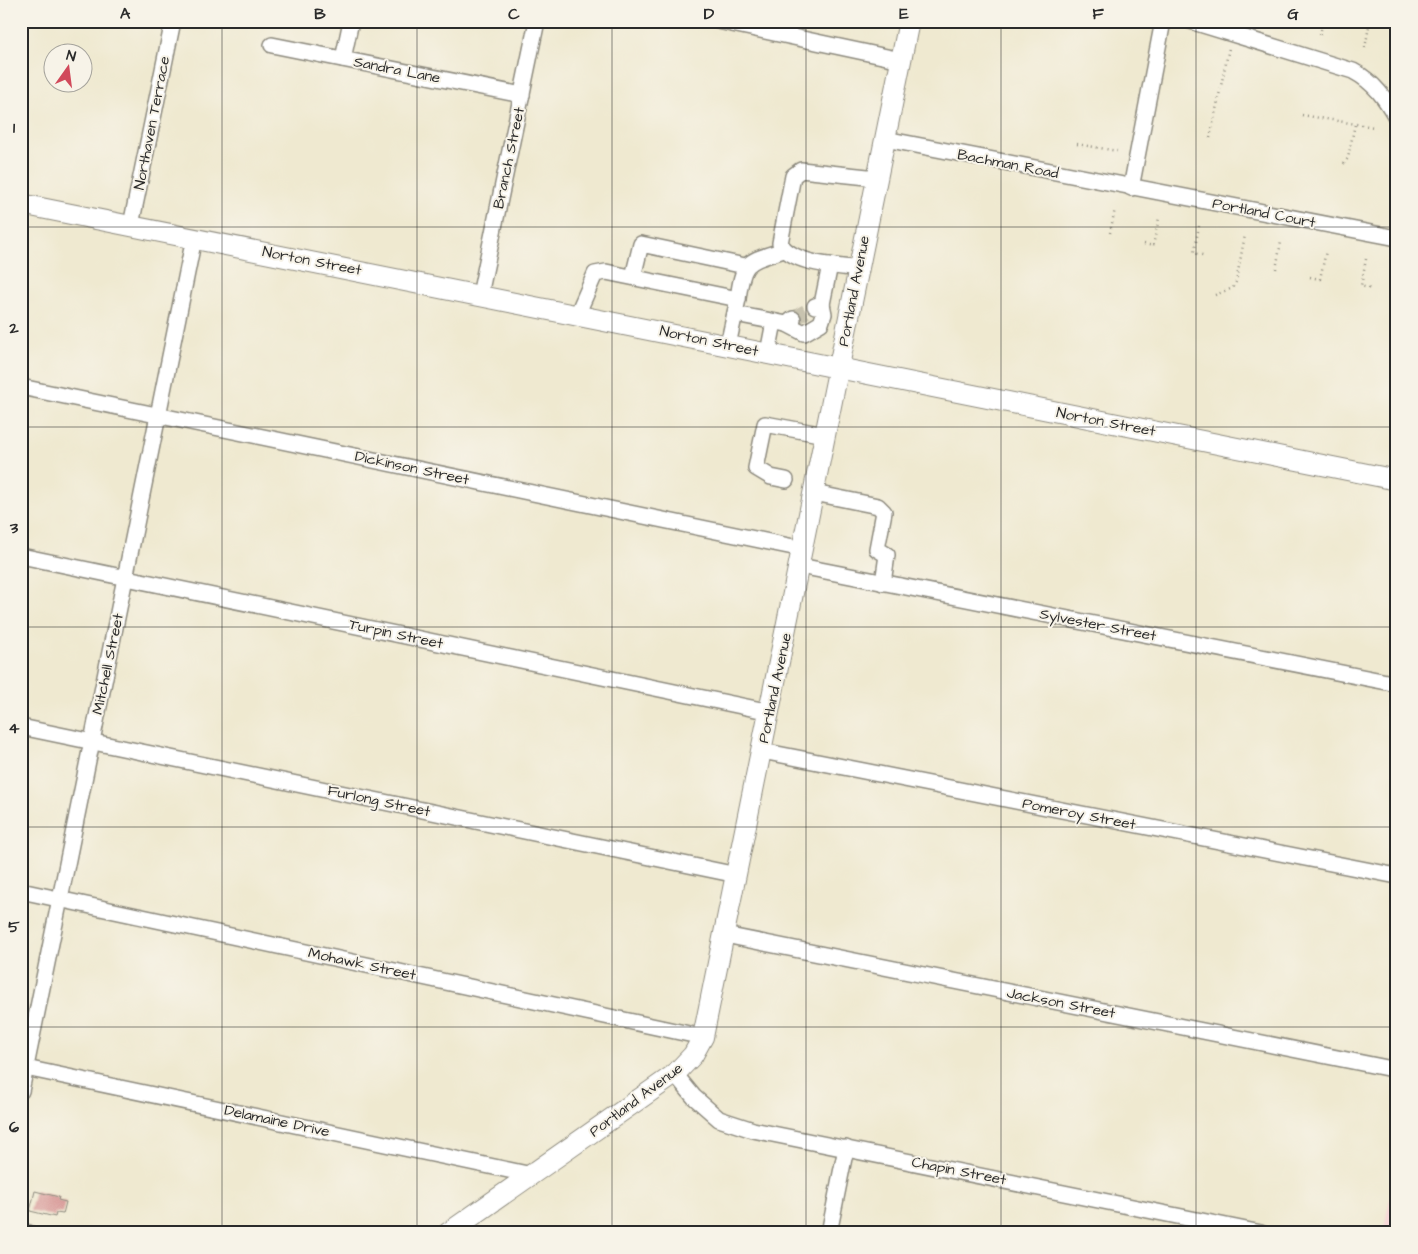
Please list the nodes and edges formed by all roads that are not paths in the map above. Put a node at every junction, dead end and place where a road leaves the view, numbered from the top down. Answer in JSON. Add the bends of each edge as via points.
{"nodes":[{"id":1,"x":173,"y":21,"type":"edge"},
{"id":2,"x":351,"y":21,"type":"edge"},
{"id":3,"x":537,"y":21,"type":"edge"},
{"id":4,"x":718,"y":21,"type":"edge"},
{"id":5,"x":909,"y":21,"type":"edge"},
{"id":6,"x":1163,"y":21,"type":"edge"},
{"id":7,"x":1190,"y":21,"type":"edge"},
{"id":8,"x":1211,"y":24,"type":"edge"},
{"id":9,"x":758,"y":26,"type":"edge"},
{"id":10,"x":272,"y":45,"type":"dead end"},
{"id":11,"x":343,"y":59,"type":"junction"},
{"id":12,"x":901,"y":60,"type":"junction"},
{"id":13,"x":522,"y":95,"type":"junction"},
{"id":14,"x":1396,"y":116,"type":"edge"},
{"id":15,"x":885,"y":139,"type":"junction"},
{"id":16,"x":877,"y":178,"type":"junction"},
{"id":17,"x":1131,"y":188,"type":"junction"},
{"id":18,"x":21,"y":204,"type":"edge"},
{"id":19,"x":132,"y":225,"type":"junction"},
{"id":20,"x":194,"y":238,"type":"junction"},
{"id":21,"x":1397,"y":238,"type":"edge"},
{"id":22,"x":784,"y":250,"type":"junction"},
{"id":23,"x":830,"y":265,"type":"junction"},
{"id":24,"x":745,"y":266,"type":"junction"},
{"id":25,"x":859,"y":268,"type":"junction"},
{"id":26,"x":633,"y":277,"type":"junction"},
{"id":27,"x":480,"y":295,"type":"junction"},
{"id":28,"x":736,"y":307,"type":"junction"},
{"id":29,"x":577,"y":315,"type":"junction"},
{"id":30,"x":785,"y":322,"type":"junction"},
{"id":31,"x":728,"y":345,"type":"junction"},
{"id":32,"x":768,"y":353,"type":"junction"},
{"id":33,"x":838,"y":369,"type":"junction"},
{"id":34,"x":21,"y":387,"type":"edge"},
{"id":35,"x":158,"y":416,"type":"junction"},
{"id":36,"x":825,"y":435,"type":"junction"},
{"id":37,"x":786,"y":480,"type":"dead end"},
{"id":38,"x":1397,"y":480,"type":"edge"},
{"id":39,"x":814,"y":493,"type":"junction"},
{"id":40,"x":21,"y":556,"type":"edge"},
{"id":41,"x":802,"y":558,"type":"junction"},
{"id":42,"x":125,"y":578,"type":"junction"},
{"id":43,"x":883,"y":582,"type":"junction"},
{"id":44,"x":1397,"y":684,"type":"edge"},
{"id":45,"x":770,"y":712,"type":"junction"},
{"id":46,"x":21,"y":727,"type":"edge"},
{"id":47,"x":92,"y":742,"type":"junction"},
{"id":48,"x":762,"y":751,"type":"junction"},
{"id":49,"x":737,"y":875,"type":"junction"},
{"id":50,"x":1397,"y":876,"type":"edge"},
{"id":51,"x":21,"y":890,"type":"edge"},
{"id":52,"x":60,"y":899,"type":"junction"},
{"id":53,"x":725,"y":935,"type":"junction"},
{"id":54,"x":703,"y":1037,"type":"junction"},
{"id":55,"x":24,"y":1068,"type":"edge"},
{"id":56,"x":1397,"y":1070,"type":"edge"},
{"id":57,"x":675,"y":1074,"type":"junction"},
{"id":58,"x":21,"y":1091,"type":"edge"},
{"id":59,"x":846,"y":1148,"type":"junction"},
{"id":60,"x":532,"y":1175,"type":"junction"},
{"id":61,"x":21,"y":1231,"type":"edge"},
{"id":62,"x":29,"y":1233,"type":"edge"},
{"id":63,"x":448,"y":1233,"type":"edge"},
{"id":64,"x":829,"y":1233,"type":"edge"},
{"id":65,"x":1261,"y":1233,"type":"edge"}],
"edges":[{"from":1,"to":19,"type":"street","name":"Northaven Terrace"},
{"from":2,"to":11,"type":"street"},
{"from":3,"to":13,"type":"street","name":"Branch Street"},
{"from":4,"to":9,"type":"street"},
{"from":5,"to":12,"type":"main road","name":"Portland Avenue"},
{"from":6,"to":17,"type":"street"},
{"from":7,"to":8,"type":"street"},
{"from":8,"to":14,"type":"street","via":[[1353,72],[1376,88]]},
{"from":9,"to":12,"type":"street"},
{"from":10,"to":11,"type":"street","name":"Sandra Lane"},
{"from":11,"to":13,"type":"street","name":"Sandra Lane"},
{"from":12,"to":15,"type":"main road","name":"Portland Avenue"},
{"from":13,"to":27,"type":"street","name":"Branch Street"},
{"from":15,"to":16,"type":"main road","name":"Portland Avenue"},
{"from":15,"to":17,"type":"street","name":"Bachman Road"},
{"from":16,"to":22,"type":"street","via":[[801,170],[793,176],[780,243]]},
{"from":16,"to":25,"type":"main road","name":"Portland Avenue"},
{"from":17,"to":21,"type":"street","name":"Portland Court"},
{"from":18,"to":19,"type":"main road","name":"Norton Street"},
{"from":19,"to":20,"type":"main road","name":"Norton Street"},
{"from":20,"to":27,"type":"main road","name":"Norton Street"},
{"from":20,"to":35,"type":"street","name":"Mitchell Street"},
{"from":22,"to":23,"type":"street","via":[[792,256]]},
{"from":22,"to":24,"type":"street","via":[[750,261]]},
{"from":23,"to":25,"type":"street"},
{"from":23,"to":30,"type":"street","via":[[819,305],[824,314],[821,323],[804,333]]},
{"from":24,"to":26,"type":"street","via":[[641,244]]},
{"from":24,"to":28,"type":"street"},
{"from":25,"to":33,"type":"main road","name":"Portland Avenue"},
{"from":26,"to":28,"type":"street"},
{"from":26,"to":29,"type":"street","via":[[606,272],[594,274]]},
{"from":27,"to":29,"type":"main road","name":"Norton Street"},
{"from":28,"to":30,"type":"street"},
{"from":28,"to":31,"type":"street"},
{"from":29,"to":31,"type":"main road","name":"Norton Street"},
{"from":30,"to":32,"type":"street"},
{"from":31,"to":32,"type":"main road","name":"Norton Street"},
{"from":32,"to":33,"type":"main road","name":"Norton Street"},
{"from":33,"to":36,"type":"main road","name":"Portland Avenue"},
{"from":33,"to":38,"type":"main road","name":"Norton Street"},
{"from":34,"to":35,"type":"street","name":"Dickinson Street"},
{"from":35,"to":41,"type":"street","name":"Dickinson Street"},
{"from":35,"to":42,"type":"street","name":"Mitchell Street"},
{"from":36,"to":37,"type":"street","via":[[765,424],[756,468],[771,477]]},
{"from":36,"to":39,"type":"main road","name":"Portland Avenue"},
{"from":39,"to":41,"type":"main road","name":"Portland Avenue"},
{"from":39,"to":43,"type":"street","via":[[878,506],[884,512],[877,549],[887,555]]},
{"from":40,"to":42,"type":"street","name":"Turpin Street"},
{"from":41,"to":43,"type":"street","name":"Sylvester Street"},
{"from":41,"to":45,"type":"main road","name":"Portland Avenue"},
{"from":42,"to":45,"type":"street","name":"Turpin Street"},
{"from":42,"to":47,"type":"street","name":"Mitchell Street"},
{"from":43,"to":44,"type":"street","name":"Sylvester Street"},
{"from":45,"to":48,"type":"main road","name":"Portland Avenue"},
{"from":46,"to":47,"type":"street","name":"Furlong Street"},
{"from":47,"to":49,"type":"street","name":"Furlong Street"},
{"from":47,"to":52,"type":"street","name":"Mitchell Street"},
{"from":48,"to":49,"type":"main road","name":"Portland Avenue"},
{"from":48,"to":50,"type":"street","name":"Pomeroy Street"},
{"from":49,"to":53,"type":"main road","name":"Portland Avenue"},
{"from":51,"to":52,"type":"street","name":"Mohawk Street"},
{"from":52,"to":54,"type":"street","name":"Mohawk Street"},
{"from":52,"to":55,"type":"street","name":"Mitchell Street"},
{"from":53,"to":54,"type":"main road","name":"Portland Avenue"},
{"from":53,"to":56,"type":"street","name":"Jackson Street"},
{"from":54,"to":57,"type":"main road","name":"Portland Avenue","via":[[693,1055]]},
{"from":55,"to":58,"type":"street","name":"Mitchell Street"},
{"from":55,"to":60,"type":"street","name":"Delamaine Drive"},
{"from":57,"to":59,"type":"street","name":"Chapin Street","via":[[719,1119],[753,1130]]},
{"from":57,"to":60,"type":"main road","name":"Portland Avenue"},
{"from":59,"to":64,"type":"street"},
{"from":59,"to":65,"type":"street","name":"Chapin Street"},
{"from":60,"to":63,"type":"main road","name":"Portland Avenue"},
{"from":61,"to":62,"type":"street"}]}
